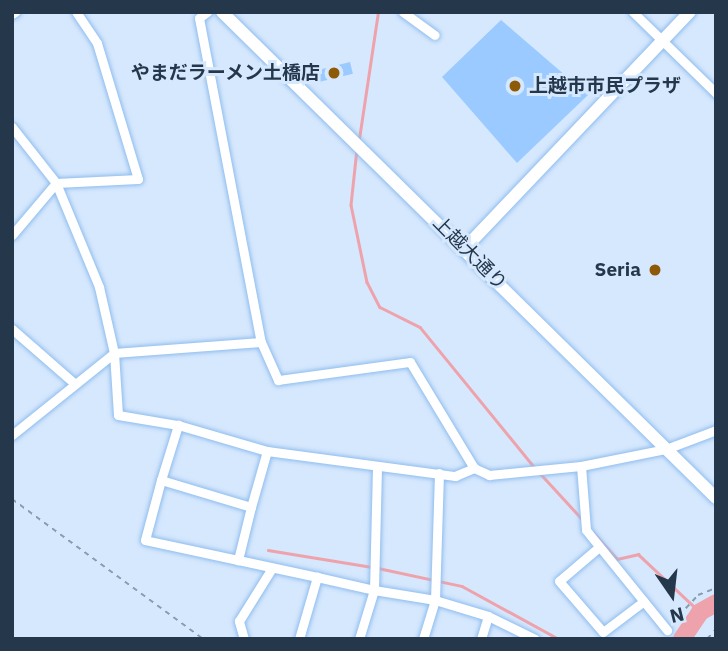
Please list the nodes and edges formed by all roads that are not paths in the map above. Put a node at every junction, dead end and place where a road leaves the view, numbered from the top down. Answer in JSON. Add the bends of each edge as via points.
{"nodes":[{"id":1,"x":76,"y":12,"type":"edge"},
{"id":2,"x":206,"y":12,"type":"edge"},
{"id":3,"x":222,"y":12,"type":"edge"},
{"id":4,"x":403,"y":12,"type":"edge"},
{"id":5,"x":633,"y":12,"type":"edge"},
{"id":6,"x":690,"y":12,"type":"edge"},
{"id":7,"x":435,"y":35,"type":"dead end"},
{"id":8,"x":661,"y":42,"type":"junction"},
{"id":9,"x":716,"y":93,"type":"edge"},
{"id":10,"x":12,"y":127,"type":"edge"},
{"id":11,"x":56,"y":183,"type":"junction"},
{"id":12,"x":12,"y":235,"type":"edge"},
{"id":13,"x":465,"y":248,"type":"junction"},
{"id":14,"x":12,"y":329,"type":"edge"},
{"id":15,"x":261,"y":342,"type":"junction"},
{"id":16,"x":114,"y":353,"type":"junction"},
{"id":17,"x":74,"y":383,"type":"junction"},
{"id":18,"x":178,"y":425,"type":"junction"},
{"id":19,"x":716,"y":430,"type":"edge"},
{"id":20,"x":12,"y":435,"type":"edge"},
{"id":21,"x":666,"y":449,"type":"junction"},
{"id":22,"x":267,"y":451,"type":"junction"},
{"id":23,"x":581,"y":466,"type":"junction"},
{"id":24,"x":377,"y":467,"type":"junction"},
{"id":25,"x":474,"y":468,"type":"junction"},
{"id":26,"x":439,"y":474,"type":"junction"},
{"id":27,"x":161,"y":480,"type":"junction"},
{"id":28,"x":716,"y":498,"type":"edge"},
{"id":29,"x":251,"y":507,"type":"junction"},
{"id":30,"x":599,"y":547,"type":"junction"},
{"id":31,"x":238,"y":559,"type":"junction"},
{"id":32,"x":272,"y":568,"type":"junction"},
{"id":33,"x":317,"y":577,"type":"junction"},
{"id":34,"x":374,"y":590,"type":"junction"},
{"id":35,"x":435,"y":600,"type":"junction"},
{"id":36,"x":644,"y":601,"type":"junction"},
{"id":37,"x":488,"y":615,"type":"junction"},
{"id":38,"x":667,"y":630,"type":"road end"},
{"id":39,"x":244,"y":639,"type":"edge"},
{"id":40,"x":299,"y":639,"type":"edge"},
{"id":41,"x":359,"y":639,"type":"edge"},
{"id":42,"x":423,"y":639,"type":"edge"},
{"id":43,"x":481,"y":639,"type":"edge"},
{"id":44,"x":534,"y":639,"type":"edge"}],
"edges":[{"from":1,"to":11,"type":"street","via":[[97,43],[138,179]]},
{"from":2,"to":15,"type":"street","via":[[199,18]]},
{"from":3,"to":13,"type":"main road","name":"上越大通り"},
{"from":4,"to":7,"type":"street"},
{"from":5,"to":8,"type":"street"},
{"from":6,"to":8,"type":"main road"},
{"from":8,"to":9,"type":"street"},
{"from":8,"to":13,"type":"main road"},
{"from":10,"to":11,"type":"street"},
{"from":11,"to":12,"type":"street"},
{"from":11,"to":16,"type":"street","via":[[99,287]]},
{"from":13,"to":21,"type":"main road","name":"上越大通り"},
{"from":14,"to":17,"type":"street"},
{"from":15,"to":16,"type":"street"},
{"from":15,"to":25,"type":"street","via":[[278,380],[410,362]]},
{"from":16,"to":17,"type":"street"},
{"from":16,"to":18,"type":"street","via":[[118,415]]},
{"from":17,"to":20,"type":"street"},
{"from":18,"to":22,"type":"street"},
{"from":18,"to":27,"type":"street"},
{"from":19,"to":21,"type":"street"},
{"from":21,"to":23,"type":"street"},
{"from":21,"to":28,"type":"main road","name":"上越大通り"},
{"from":22,"to":24,"type":"street"},
{"from":22,"to":29,"type":"street"},
{"from":23,"to":25,"type":"street","via":[[514,477]]},
{"from":23,"to":30,"type":"street","via":[[586,530]]},
{"from":24,"to":26,"type":"street"},
{"from":24,"to":34,"type":"street"},
{"from":25,"to":26,"type":"street","via":[[463,475]]},
{"from":26,"to":35,"type":"street"},
{"from":27,"to":29,"type":"street"},
{"from":27,"to":31,"type":"street","via":[[145,540]]},
{"from":29,"to":31,"type":"street"},
{"from":30,"to":36,"type":"street"},
{"from":30,"to":36,"type":"street","via":[[559,582],[603,632]]},
{"from":31,"to":32,"type":"street"},
{"from":32,"to":33,"type":"street"},
{"from":32,"to":39,"type":"street","via":[[239,621]]},
{"from":33,"to":34,"type":"street"},
{"from":33,"to":40,"type":"street"},
{"from":34,"to":35,"type":"street"},
{"from":34,"to":41,"type":"street"},
{"from":35,"to":37,"type":"street"},
{"from":35,"to":42,"type":"street"},
{"from":36,"to":38,"type":"street"},
{"from":37,"to":43,"type":"street"},
{"from":37,"to":44,"type":"street"}]}
